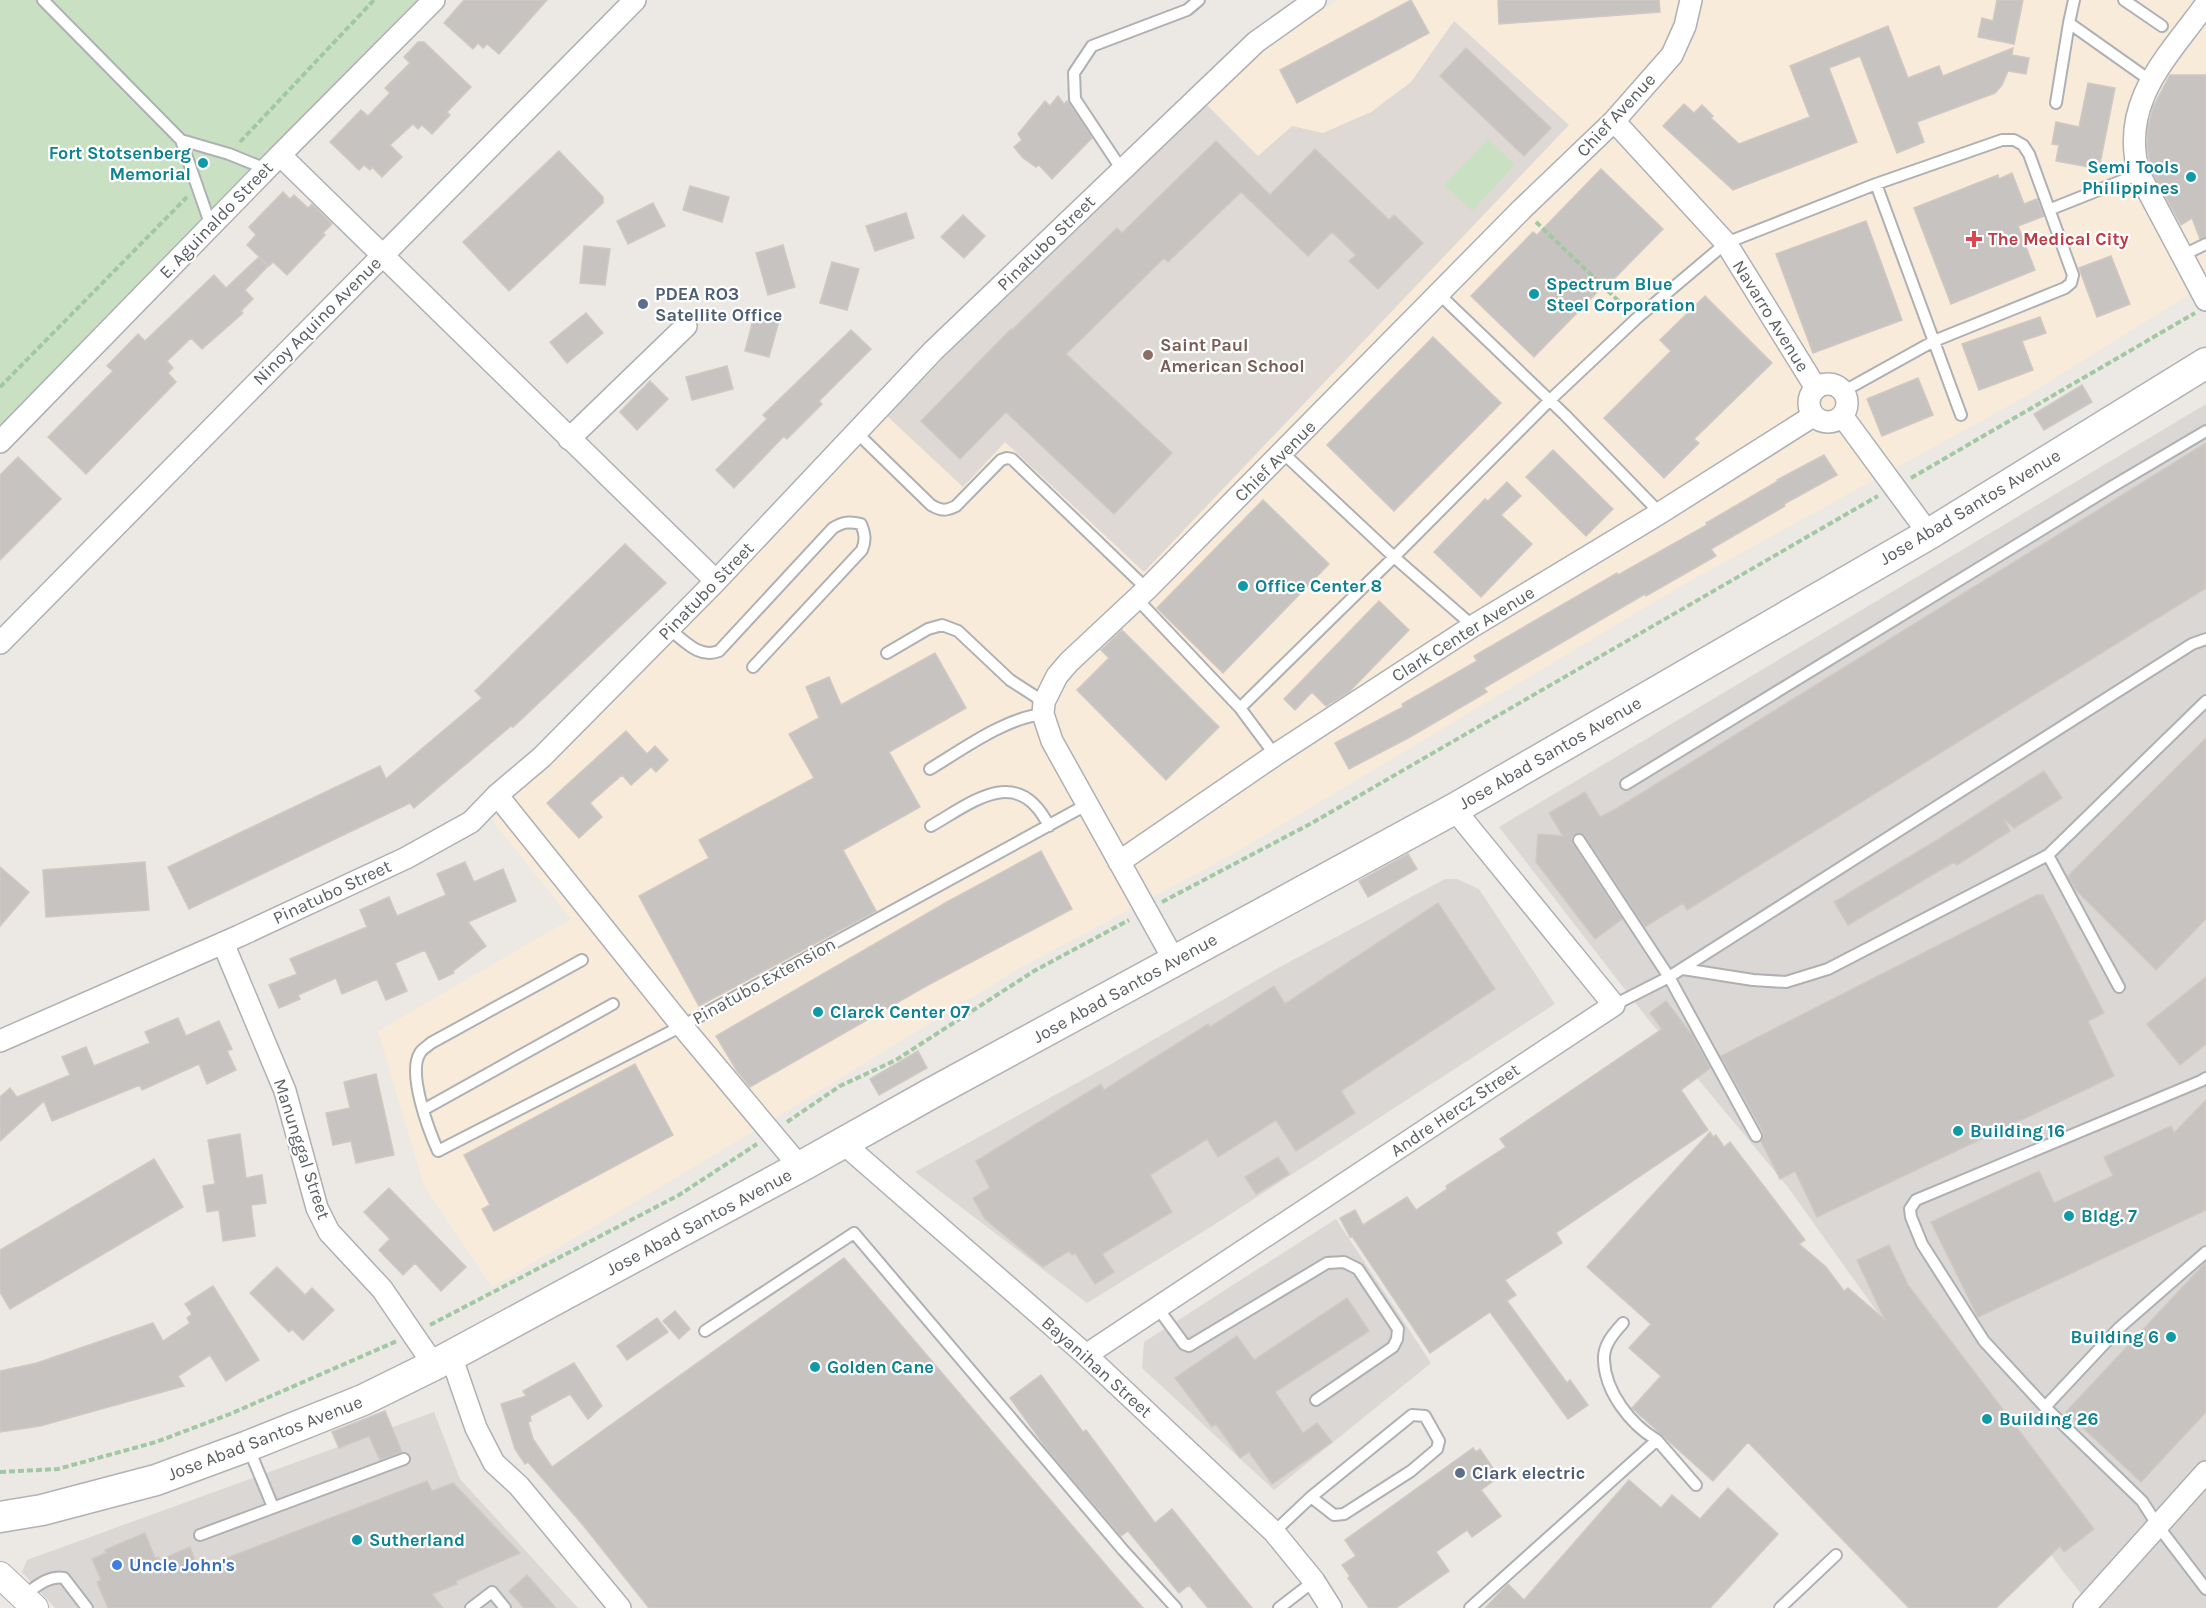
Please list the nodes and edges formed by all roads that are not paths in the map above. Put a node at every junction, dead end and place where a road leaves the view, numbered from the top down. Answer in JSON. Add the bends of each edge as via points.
{"nodes":[{"id":1,"x":43,"y":0,"type":"edge"},
{"id":2,"x":434,"y":0,"type":"edge"},
{"id":3,"x":635,"y":0,"type":"edge"},
{"id":4,"x":1199,"y":0,"type":"edge"},
{"id":5,"x":1315,"y":0,"type":"edge"},
{"id":6,"x":1691,"y":0,"type":"edge"},
{"id":7,"x":2074,"y":0,"type":"edge"},
{"id":8,"x":2124,"y":0,"type":"edge"},
{"id":9,"x":2206,"y":4,"type":"edge"},
{"id":10,"x":2069,"y":23,"type":"junction"},
{"id":11,"x":2162,"y":26,"type":"dead end"},
{"id":12,"x":2151,"y":81,"type":"junction"},
{"id":13,"x":2056,"y":103,"type":"dead end"},
{"id":14,"x":1614,"y":121,"type":"junction"},
{"id":15,"x":181,"y":140,"type":"junction"},
{"id":16,"x":273,"y":162,"type":"junction"},
{"id":17,"x":1122,"y":170,"type":"junction"},
{"id":18,"x":2139,"y":174,"type":"junction"},
{"id":19,"x":1876,"y":184,"type":"junction"},
{"id":20,"x":2050,"y":209,"type":"junction"},
{"id":21,"x":212,"y":226,"type":"junction"},
{"id":22,"x":1726,"y":243,"type":"junction"},
{"id":23,"x":2206,"y":244,"type":"edge"},
{"id":24,"x":382,"y":255,"type":"junction"},
{"id":25,"x":2181,"y":256,"type":"junction"},
{"id":26,"x":1439,"y":294,"type":"junction"},
{"id":27,"x":2201,"y":306,"type":"edge"},
{"id":28,"x":686,"y":326,"type":"dead end"},
{"id":29,"x":1934,"y":341,"type":"junction"},
{"id":30,"x":2206,"y":363,"type":"edge"},
{"id":31,"x":1816,"y":388,"type":"junction"},
{"id":32,"x":1844,"y":391,"type":"junction"},
{"id":33,"x":1550,"y":400,"type":"junction"},
{"id":34,"x":1961,"y":415,"type":"dead end"},
{"id":35,"x":1813,"y":416,"type":"junction"},
{"id":36,"x":1843,"y":417,"type":"junction"},
{"id":37,"x":2206,"y":431,"type":"edge"},
{"id":38,"x":856,"y":432,"type":"junction"},
{"id":39,"x":569,"y":439,"type":"junction"},
{"id":40,"x":0,"y":442,"type":"edge"},
{"id":41,"x":1283,"y":453,"type":"junction"},
{"id":42,"x":1660,"y":513,"type":"junction"},
{"id":43,"x":1929,"y":534,"type":"junction"},
{"id":44,"x":1394,"y":557,"type":"junction"},
{"id":45,"x":716,"y":581,"type":"junction"},
{"id":46,"x":1142,"y":594,"type":"junction"},
{"id":47,"x":1473,"y":626,"type":"junction"},
{"id":48,"x":669,"y":629,"type":"junction"},
{"id":49,"x":2206,"y":639,"type":"edge"},
{"id":50,"x":0,"y":643,"type":"edge"},
{"id":51,"x":887,"y":653,"type":"dead end"},
{"id":52,"x":753,"y":667,"type":"dead end"},
{"id":53,"x":2206,"y":701,"type":"edge"},
{"id":54,"x":1044,"y":708,"type":"junction"},
{"id":55,"x":1240,"y":708,"type":"junction"},
{"id":56,"x":1275,"y":755,"type":"junction"},
{"id":57,"x":930,"y":769,"type":"dead end"},
{"id":58,"x":1626,"y":784,"type":"dead end"},
{"id":59,"x":497,"y":795,"type":"junction"},
{"id":60,"x":1086,"y":805,"type":"junction"},
{"id":61,"x":1454,"y":809,"type":"junction"},
{"id":62,"x":1049,"y":825,"type":"junction"},
{"id":63,"x":931,"y":826,"type":"dead end"},
{"id":64,"x":1579,"y":840,"type":"dead end"},
{"id":65,"x":2048,"y":855,"type":"junction"},
{"id":66,"x":1119,"y":862,"type":"junction"},
{"id":67,"x":223,"y":943,"type":"junction"},
{"id":68,"x":582,"y":960,"type":"dead end"},
{"id":69,"x":1174,"y":960,"type":"junction"},
{"id":70,"x":1683,"y":969,"type":"junction"},
{"id":71,"x":1669,"y":977,"type":"junction"},
{"id":72,"x":2119,"y":987,"type":"dead end"},
{"id":73,"x":613,"y":1004,"type":"dead end"},
{"id":74,"x":1614,"y":1005,"type":"junction"},
{"id":75,"x":682,"y":1026,"type":"junction"},
{"id":76,"x":0,"y":1041,"type":"edge"},
{"id":77,"x":2206,"y":1078,"type":"edge"},
{"id":78,"x":423,"y":1110,"type":"junction"},
{"id":79,"x":1756,"y":1136,"type":"dead end"},
{"id":80,"x":843,"y":1143,"type":"junction"},
{"id":81,"x":800,"y":1167,"type":"junction"},
{"id":82,"x":2206,"y":1252,"type":"edge"},
{"id":83,"x":1157,"y":1307,"type":"junction"},
{"id":84,"x":1623,"y":1323,"type":"dead end"},
{"id":85,"x":705,"y":1331,"type":"dead end"},
{"id":86,"x":1086,"y":1355,"type":"junction"},
{"id":87,"x":443,"y":1360,"type":"junction"},
{"id":88,"x":1316,"y":1400,"type":"dead end"},
{"id":89,"x":2045,"y":1407,"type":"junction"},
{"id":90,"x":1657,"y":1440,"type":"junction"},
{"id":91,"x":248,"y":1446,"type":"junction"},
{"id":92,"x":404,"y":1460,"type":"dead end"},
{"id":93,"x":2206,"y":1472,"type":"edge"},
{"id":94,"x":1696,"y":1485,"type":"dead end"},
{"id":95,"x":1311,"y":1497,"type":"junction"},
{"id":96,"x":273,"y":1507,"type":"junction"},
{"id":97,"x":0,"y":1517,"type":"edge"},
{"id":98,"x":2158,"y":1526,"type":"junction"},
{"id":99,"x":1274,"y":1532,"type":"junction"},
{"id":100,"x":200,"y":1535,"type":"dead end"},
{"id":101,"x":1836,"y":1555,"type":"dead end"},
{"id":102,"x":0,"y":1575,"type":"edge"},
{"id":103,"x":1314,"y":1581,"type":"junction"},
{"id":104,"x":2206,"y":1589,"type":"edge"},
{"id":105,"x":29,"y":1602,"type":"edge"},
{"id":106,"x":1784,"y":1604,"type":"edge"},
{"id":107,"x":87,"y":1608,"type":"edge"},
{"id":108,"x":471,"y":1608,"type":"edge"},
{"id":109,"x":505,"y":1608,"type":"edge"},
{"id":110,"x":620,"y":1608,"type":"edge"},
{"id":111,"x":1176,"y":1608,"type":"edge"},
{"id":112,"x":1279,"y":1608,"type":"edge"},
{"id":113,"x":1331,"y":1608,"type":"edge"},
{"id":114,"x":1470,"y":1608,"type":"edge"},
{"id":115,"x":1796,"y":1608,"type":"edge"},
{"id":116,"x":2084,"y":1608,"type":"edge"}],
"edges":[{"from":1,"to":15,"type":"lane"},
{"from":2,"to":16,"type":"street","name":"E. Aguinaldo Street"},
{"from":3,"to":24,"type":"street","name":"Ninoy Aquino Avenue"},
{"from":4,"to":17,"type":"lane","via":[[1187,10],[1092,46],[1074,73],[1075,99]]},
{"from":5,"to":17,"type":"street","name":"Pinatubo Street","via":[[1256,42]]},
{"from":6,"to":14,"type":"street","name":"Chief Avenue","via":[[1685,26],[1671,55]]},
{"from":7,"to":10,"type":"lane"},
{"from":8,"to":11,"type":"lane"},
{"from":9,"to":12,"type":"street"},
{"from":10,"to":12,"type":"lane"},
{"from":10,"to":13,"type":"lane"},
{"from":12,"to":18,"type":"street","via":[[2141,99],[2133,130]]},
{"from":14,"to":22,"type":"street","name":"Navarro Avenue"},
{"from":14,"to":26,"type":"street","name":"Chief Avenue"},
{"from":15,"to":16,"type":"lane"},
{"from":15,"to":21,"type":"lane"},
{"from":16,"to":21,"type":"street","name":"E. Aguinaldo Street"},
{"from":16,"to":24,"type":"street"},
{"from":17,"to":38,"type":"street","name":"Pinatubo Street","via":[[933,351]]},
{"from":18,"to":20,"type":"lane"},
{"from":18,"to":25,"type":"street"},
{"from":19,"to":20,"type":"lane","via":[[2002,140],[2014,140],[2029,154]]},
{"from":19,"to":22,"type":"lane"},
{"from":19,"to":29,"type":"lane"},
{"from":20,"to":29,"type":"lane","via":[[2073,275],[2071,283]]},
{"from":21,"to":40,"type":"street","name":"E. Aguinaldo Street"},
{"from":22,"to":31,"type":"street","name":"Navarro Avenue"},
{"from":22,"to":33,"type":"lane","via":[[1636,319]]},
{"from":23,"to":25,"type":"lane"},
{"from":24,"to":39,"type":"street"},
{"from":24,"to":50,"type":"street","name":"Ninoy Aquino Avenue"},
{"from":25,"to":27,"type":"street"},
{"from":26,"to":33,"type":"lane"},
{"from":26,"to":41,"type":"street","name":"Chief Avenue"},
{"from":28,"to":39,"type":"street"},
{"from":29,"to":32,"type":"lane"},
{"from":29,"to":34,"type":"lane"},
{"from":30,"to":43,"type":"main road","name":"Jose Abad Santos Avenue"},
{"from":31,"to":32,"type":"street","via":[[1834,384]]},
{"from":31,"to":35,"type":"street","via":[[1809,398]]},
{"from":32,"to":36,"type":"street","via":[[1848,404]]},
{"from":33,"to":42,"type":"lane"},
{"from":33,"to":44,"type":"lane"},
{"from":35,"to":36,"type":"street","via":[[1825,423]]},
{"from":35,"to":42,"type":"street","name":"Clark Center Avenue"},
{"from":36,"to":43,"type":"street"},
{"from":37,"to":58,"type":"lane"},
{"from":38,"to":45,"type":"street","name":"Pinatubo Street"},
{"from":38,"to":46,"type":"lane","via":[[939,510],[956,507],[1001,460],[1012,459]]},
{"from":39,"to":45,"type":"street"},
{"from":41,"to":44,"type":"lane"},
{"from":41,"to":46,"type":"street","name":"Chief Avenue"},
{"from":42,"to":47,"type":"street","name":"Clark Center Avenue"},
{"from":43,"to":61,"type":"main road","name":"Jose Abad Santos Avenue"},
{"from":44,"to":47,"type":"lane"},
{"from":44,"to":55,"type":"lane"},
{"from":45,"to":48,"type":"street","name":"Pinatubo Street"},
{"from":46,"to":54,"type":"street","name":"Chief Avenue","via":[[1069,662],[1057,676]]},
{"from":46,"to":55,"type":"lane"},
{"from":47,"to":56,"type":"street","name":"Clark Center Avenue"},
{"from":48,"to":52,"type":"lane","via":[[703,654],[719,651],[833,528],[842,523],[861,524],[865,534],[861,550]]},
{"from":48,"to":59,"type":"street","name":"Pinatubo Street","via":[[542,757]]},
{"from":49,"to":70,"type":"lane","via":[[2182,650]]},
{"from":51,"to":54,"type":"lane","via":[[942,625],[958,632]]},
{"from":53,"to":65,"type":"lane"},
{"from":54,"to":57,"type":"lane"},
{"from":54,"to":60,"type":"street","via":[[1052,741]]},
{"from":55,"to":56,"type":"lane"},
{"from":56,"to":66,"type":"street","name":"Clark Center Avenue"},
{"from":59,"to":67,"type":"street","name":"Pinatubo Street","via":[[471,822],[406,858]]},
{"from":59,"to":75,"type":"street"},
{"from":60,"to":62,"type":"lane","name":"Pinatubo Extension"},
{"from":60,"to":66,"type":"street"},
{"from":61,"to":69,"type":"main road","name":"Jose Abad Santos Avenue"},
{"from":61,"to":74,"type":"street"},
{"from":62,"to":63,"type":"lane","via":[[1041,809],[1031,801],[1012,791],[1003,791],[978,798]]},
{"from":62,"to":75,"type":"lane","name":"Pinatubo Extension"},
{"from":64,"to":71,"type":"lane"},
{"from":65,"to":70,"type":"lane","via":[[1828,969],[1786,982]]},
{"from":65,"to":72,"type":"lane"},
{"from":66,"to":69,"type":"street"},
{"from":67,"to":76,"type":"street","name":"Pinatubo Street"},
{"from":67,"to":87,"type":"street","name":"Manunggal Street","via":[[285,1091],[317,1208],[329,1232],[382,1289],[412,1334]]},
{"from":68,"to":78,"type":"lane","via":[[431,1043],[419,1054],[416,1075]]},
{"from":69,"to":80,"type":"main road","name":"Jose Abad Santos Avenue"},
{"from":70,"to":71,"type":"lane"},
{"from":71,"to":74,"type":"lane"},
{"from":71,"to":79,"type":"lane"},
{"from":73,"to":78,"type":"lane"},
{"from":74,"to":83,"type":"street","name":"Andre Hercz Street"},
{"from":75,"to":78,"type":"lane","name":"Pinatubo Extension","via":[[438,1150]]},
{"from":75,"to":81,"type":"street"},
{"from":77,"to":89,"type":"lane","via":[[1916,1200],[1910,1209],[1922,1244],[1984,1341]]},
{"from":80,"to":81,"type":"main road","name":"Jose Abad Santos Avenue"},
{"from":80,"to":86,"type":"street","name":"Bayanihan Street"},
{"from":81,"to":87,"type":"main road","name":"Jose Abad Santos Avenue"},
{"from":82,"to":89,"type":"lane","via":[[2119,1328]]},
{"from":83,"to":86,"type":"street","name":"Andre Hercz Street"},
{"from":83,"to":88,"type":"lane","via":[[1184,1344],[1190,1346],[1327,1263],[1344,1262],[1358,1269],[1398,1329],[1397,1339],[1393,1347]]},
{"from":84,"to":90,"type":"lane","via":[[1610,1337],[1603,1358],[1610,1386],[1624,1410]]},
{"from":85,"to":111,"type":"lane","via":[[854,1233]]},
{"from":86,"to":99,"type":"street","name":"Bayanihan Street"},
{"from":87,"to":91,"type":"main road","name":"Jose Abad Santos Avenue","via":[[363,1400]]},
{"from":87,"to":110,"type":"street","name":"Manunggal Street","via":[[494,1463],[519,1486]]},
{"from":89,"to":98,"type":"lane","via":[[2142,1501]]},
{"from":90,"to":94,"type":"lane"},
{"from":90,"to":114,"type":"lane"},
{"from":91,"to":96,"type":"lane"},
{"from":91,"to":97,"type":"main road","name":"Jose Abad Santos Avenue","via":[[156,1480]]},
{"from":92,"to":96,"type":"lane"},
{"from":93,"to":98,"type":"street"},
{"from":95,"to":95,"type":"lane","via":[[1334,1515],[1344,1514],[1411,1471],[1437,1449],[1439,1441],[1425,1416],[1412,1415]]},
{"from":95,"to":99,"type":"lane"},
{"from":96,"to":100,"type":"lane"},
{"from":98,"to":104,"type":"lane"},
{"from":98,"to":116,"type":"street"},
{"from":99,"to":103,"type":"street","name":"Bayanihan Street"},
{"from":101,"to":106,"type":"lane"},
{"from":102,"to":105,"type":"street"},
{"from":103,"to":112,"type":"lane"},
{"from":103,"to":113,"type":"street","name":"Bayanihan Street"},
{"from":105,"to":107,"type":"lane","via":[[49,1579],[56,1577],[64,1578]]},
{"from":106,"to":115,"type":"lane"},
{"from":108,"to":109,"type":"lane","via":[[492,1592]]}]}
